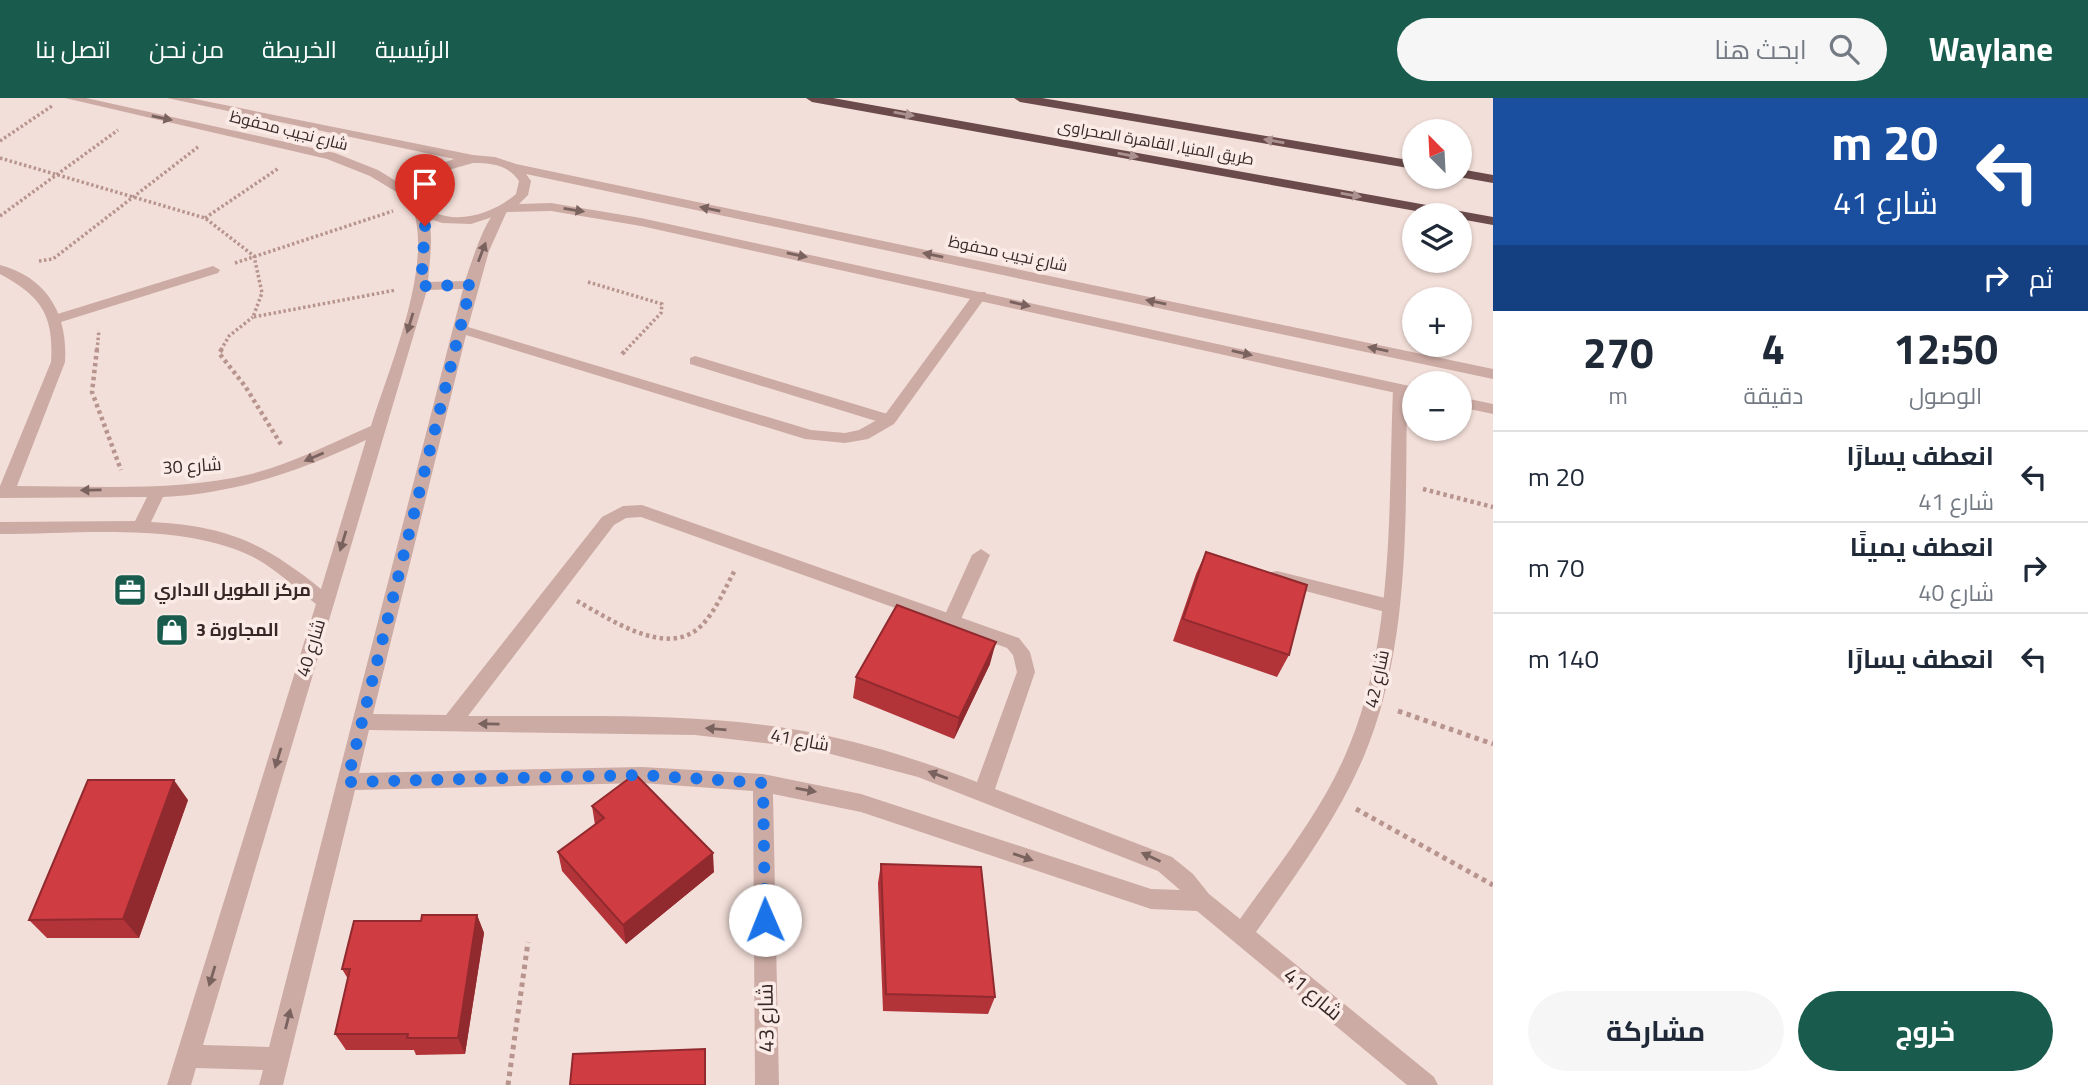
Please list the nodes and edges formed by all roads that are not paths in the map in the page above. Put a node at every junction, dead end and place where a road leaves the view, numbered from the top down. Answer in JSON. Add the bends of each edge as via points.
{"nodes":[{"id":1,"x":71,"y":98,"type":"edge"},
{"id":2,"x":173,"y":98,"type":"edge"},
{"id":3,"x":812,"y":98,"type":"edge"},
{"id":4,"x":1020,"y":98,"type":"edge"},
{"id":5,"x":294,"y":123,"type":"junction"},
{"id":6,"x":272,"y":142,"type":"junction"},
{"id":7,"x":473,"y":159,"type":"junction"},
{"id":8,"x":1402,"y":163,"type":"edge"},
{"id":9,"x":516,"y":168,"type":"junction"},
{"id":10,"x":1472,"y":175,"type":"edge"},
{"id":11,"x":1493,"y":179,"type":"edge"},
{"id":12,"x":656,"y":198,"type":"junction"},
{"id":13,"x":414,"y":203,"type":"junction"},
{"id":14,"x":503,"y":210,"type":"junction"},
{"id":15,"x":1493,"y":221,"type":"edge"},
{"id":16,"x":641,"y":222,"type":"junction"},
{"id":17,"x":0,"y":269,"type":"edge"},
{"id":18,"x":213,"y":270,"type":"dead end"},
{"id":19,"x":471,"y":285,"type":"junction"},
{"id":20,"x":421,"y":286,"type":"junction"},
{"id":21,"x":980,"y":295,"type":"junction"},
{"id":22,"x":56,"y":318,"type":"junction"},
{"id":23,"x":460,"y":329,"type":"junction"},
{"id":24,"x":695,"y":361,"type":"dead end"},
{"id":25,"x":1493,"y":374,"type":"edge"},
{"id":26,"x":1402,"y":389,"type":"edge"},
{"id":27,"x":1472,"y":405,"type":"edge"},
{"id":28,"x":1493,"y":409,"type":"edge"},
{"id":29,"x":889,"y":420,"type":"junction"},
{"id":30,"x":376,"y":430,"type":"junction"},
{"id":31,"x":1402,"y":432,"type":"edge"},
{"id":32,"x":159,"y":489,"type":"junction"},
{"id":33,"x":3,"y":492,"type":"edge"},
{"id":34,"x":0,"y":528,"type":"edge"},
{"id":35,"x":139,"y":529,"type":"junction"},
{"id":36,"x":981,"y":555,"type":"dead end"},
{"id":37,"x":1256,"y":571,"type":"edge"},
{"id":38,"x":325,"y":602,"type":"junction"},
{"id":39,"x":1389,"y":606,"type":"junction"},
{"id":40,"x":952,"y":619,"type":"junction"},
{"id":41,"x":362,"y":722,"type":"junction"},
{"id":42,"x":451,"y":723,"type":"junction"},
{"id":43,"x":347,"y":782,"type":"junction"},
{"id":44,"x":763,"y":783,"type":"junction"},
{"id":45,"x":984,"y":792,"type":"junction"},
{"id":46,"x":1201,"y":901,"type":"junction"},
{"id":47,"x":1242,"y":934,"type":"junction"},
{"id":48,"x":188,"y":1056,"type":"junction"},
{"id":49,"x":278,"y":1059,"type":"junction"},
{"id":50,"x":180,"y":1085,"type":"edge"},
{"id":51,"x":271,"y":1085,"type":"edge"},
{"id":52,"x":767,"y":1085,"type":"edge"},
{"id":53,"x":1426,"y":1085,"type":"edge"}],
"edges":[{"from":1,"to":6,"type":"street","name":"شارع نجيب محفوظ","one_way":true},
{"from":2,"to":5,"type":"street","name":"شارع نجيب محفوظ"},
{"from":3,"to":15,"type":"highway","name":"طريق المنيا, القاهرة الصحراوى","one_way":true},
{"from":8,"to":4,"type":"highway","name":"طريق المنيا, القاهرة الصحراوى","one_way":true},
{"from":5,"to":6,"type":"street"},
{"from":5,"to":7,"type":"street","name":"شارع نجيب محفوظ"},
{"from":6,"to":13,"type":"street","name":"شارع نجيب محفوظ","via":[[353,164]]},
{"from":7,"to":9,"type":"street","name":"شارع نجيب محفوظ"},
{"from":7,"to":13,"type":"street","via":[[446,163],[424,173],[416,180]]},
{"from":9,"to":12,"type":"street","name":"شارع نجيب محفوظ"},
{"from":9,"to":14,"type":"street","via":[[525,188],[516,202]]},
{"from":10,"to":11,"type":"highway"},
{"from":12,"to":16,"type":"street"},
{"from":25,"to":12,"type":"street","name":"شارع نجيب محفوظ","one_way":true},
{"from":13,"to":14,"type":"street","name":"شارع نجيب محفوظ","via":[[429,215],[456,219]]},
{"from":13,"to":20,"type":"street","name":"شارع 40","via":[[425,226]]},
{"from":14,"to":16,"type":"street","one_way":true,"via":[[551,207]]},
{"from":19,"to":14,"type":"street","one_way":true},
{"from":16,"to":21,"type":"street","one_way":true},
{"from":17,"to":22,"type":"street","via":[[24,280],[44,298]]},
{"from":18,"to":22,"type":"street"},
{"from":19,"to":20,"type":"street"},
{"from":19,"to":23,"type":"street"},
{"from":20,"to":30,"type":"street","name":"شارع 40","one_way":true},
{"from":21,"to":26,"type":"street","one_way":true},
{"from":21,"to":29,"type":"street"},
{"from":22,"to":33,"type":"street","via":[[61,339],[58,362]]},
{"from":23,"to":29,"type":"street","via":[[827,439],[863,435]]},
{"from":23,"to":41,"type":"street"},
{"from":24,"to":29,"type":"street"},
{"from":27,"to":28,"type":"street"},
{"from":30,"to":32,"type":"street","name":"شارع 30","one_way":true,"via":[[293,466],[235,483]]},
{"from":30,"to":38,"type":"street","name":"شارع 40","one_way":true},
{"from":31,"to":39,"type":"street","name":"شارع 42"},
{"from":32,"to":33,"type":"street","name":"شارع 30","one_way":true},
{"from":32,"to":35,"type":"street"},
{"from":34,"to":35,"type":"street"},
{"from":35,"to":38,"type":"street","via":[[192,532],[237,543],[276,563]]},
{"from":36,"to":40,"type":"street"},
{"from":37,"to":39,"type":"street"},
{"from":38,"to":48,"type":"street","name":"شارع 40","one_way":true},
{"from":39,"to":47,"type":"street","name":"شارع 42","via":[[1374,702],[1355,755],[1334,797]]},
{"from":40,"to":42,"type":"street","via":[[642,511],[623,512],[608,521]]},
{"from":40,"to":45,"type":"street","via":[[1013,643],[1026,662]]},
{"from":41,"to":42,"type":"street","name":"شارع 41"},
{"from":41,"to":43,"type":"street"},
{"from":45,"to":42,"type":"street","name":"شارع 41","one_way":true,"via":[[864,753],[752,732]]},
{"from":43,"to":44,"type":"street","via":[[642,775]]},
{"from":49,"to":43,"type":"street","one_way":true},
{"from":44,"to":46,"type":"street","one_way":true,"via":[[861,803],[1151,899]]},
{"from":44,"to":52,"type":"street","name":"شارع 43"},
{"from":46,"to":45,"type":"street","name":"شارع 41","one_way":true,"via":[[1176,872],[1154,857]]},
{"from":46,"to":47,"type":"street","name":"شارع 41"},
{"from":47,"to":53,"type":"street","name":"شارع 41"},
{"from":48,"to":49,"type":"street"},
{"from":48,"to":50,"type":"street","name":"شارع 40"},
{"from":49,"to":51,"type":"street"}]}
